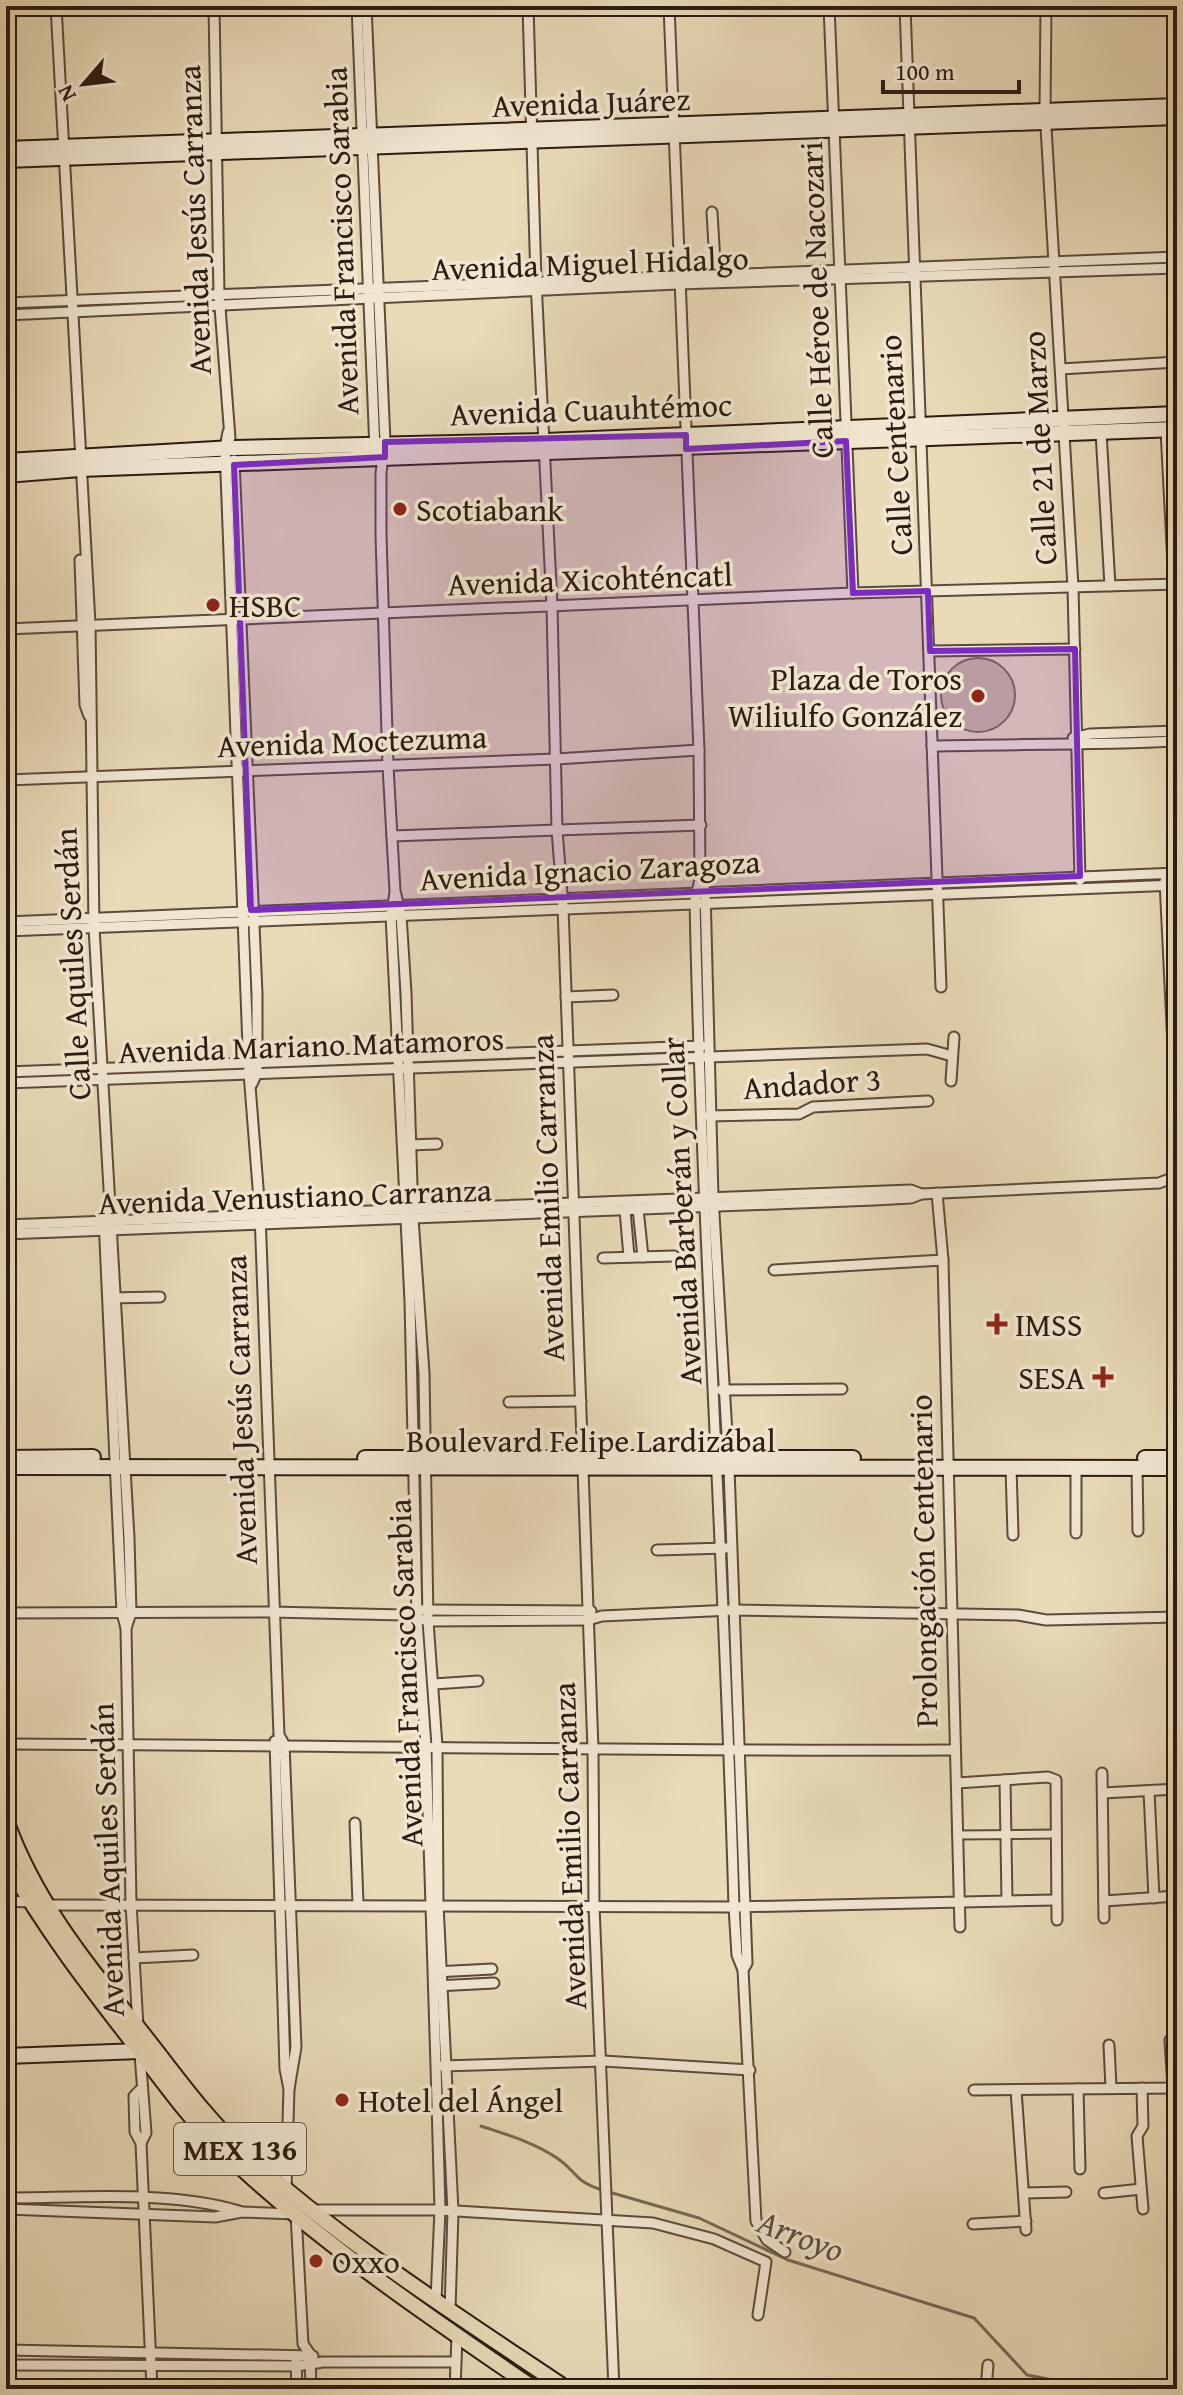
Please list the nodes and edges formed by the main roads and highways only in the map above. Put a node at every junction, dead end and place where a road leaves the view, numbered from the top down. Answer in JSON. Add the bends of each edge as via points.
{"nodes":[{"id":1,"x":1177,"y":106,"type":"edge"},
{"id":2,"x":1120,"y":114,"type":"junction"},
{"id":3,"x":1177,"y":117,"type":"edge"},
{"id":4,"x":6,"y":149,"type":"edge"},
{"id":5,"x":64,"y":153,"type":"junction"},
{"id":6,"x":6,"y":160,"type":"edge"},
{"id":7,"x":1177,"y":414,"type":"edge"},
{"id":8,"x":1062,"y":426,"type":"junction"},
{"id":9,"x":1171,"y":429,"type":"edge"},
{"id":10,"x":380,"y":450,"type":"junction"},
{"id":11,"x":6,"y":461,"type":"edge"},
{"id":12,"x":80,"y":462,"type":"junction"},
{"id":13,"x":6,"y":475,"type":"edge"},
{"id":14,"x":6,"y":1458,"type":"edge"},
{"id":15,"x":1177,"y":1458,"type":"edge"},
{"id":16,"x":52,"y":1462,"type":"junction"},
{"id":17,"x":947,"y":1463,"type":"junction"},
{"id":18,"x":1068,"y":1464,"type":"junction"},
{"id":19,"x":6,"y":1467,"type":"edge"},
{"id":20,"x":1177,"y":1468,"type":"edge"},
{"id":21,"x":6,"y":1820,"type":"edge"},
{"id":22,"x":6,"y":1860,"type":"edge"},
{"id":23,"x":140,"y":2051,"type":"junction"},
{"id":24,"x":6,"y":2056,"type":"edge"},
{"id":25,"x":304,"y":2212,"type":"junction"},
{"id":26,"x":535,"y":2389,"type":"edge"},
{"id":27,"x":567,"y":2389,"type":"edge"}],
"edges":[{"from":1,"to":2,"type":"main road","name":"Avenida Juárez"},
{"from":2,"to":3,"type":"main road","name":"Avenida Juárez"},
{"from":2,"to":5,"type":"main road","name":"Avenida Juárez"},
{"from":4,"to":5,"type":"main road","name":"Avenida Juárez"},
{"from":5,"to":6,"type":"main road","name":"Avenida Juárez"},
{"from":7,"to":8,"type":"main road","name":"Avenida Cuauhtémoc"},
{"from":8,"to":9,"type":"main road","name":"Avenida Cuauhtémoc","via":[[1101,432]]},
{"from":8,"to":10,"type":"main road","name":"Avenida Cuauhtémoc"},
{"from":10,"to":12,"type":"main road","name":"Avenida Cuauhtémoc","via":[[229,448]]},
{"from":10,"to":12,"type":"main road","name":"Avenida Cuauhtémoc","via":[[230,465]]},
{"from":11,"to":12,"type":"main road","name":"Avenida Cuauhtémoc"},
{"from":12,"to":13,"type":"main road","name":"Avenida Cuauhtémoc"},
{"from":14,"to":16,"type":"main road","name":"Boulevard Felipe Lardizábal"},
{"from":15,"to":18,"type":"main road","name":"Boulevard Felipe Lardizábal"},
{"from":16,"to":17,"type":"main road","name":"Boulevard Felipe Lardizábal"},
{"from":16,"to":19,"type":"main road","name":"Boulevard Felipe Lardizábal"},
{"from":17,"to":18,"type":"main road","name":"Boulevard Felipe Lardizábal"},
{"from":17,"to":18,"type":"main road","name":"Boulevard Felipe Lardizábal"},
{"from":18,"to":20,"type":"main road","name":"Boulevard Felipe Lardizábal"},
{"from":21,"to":25,"type":"main road","number":"MEX 136","via":[[17,1851],[87,1966],[195,2102],[286,2188]]},
{"from":22,"to":23,"type":"main road","number":"MEX 136","via":[[78,1975]]},
{"from":23,"to":24,"type":"main road"},
{"from":23,"to":25,"type":"main road","number":"MEX 136","via":[[218,2146]]},
{"from":25,"to":26,"type":"main road","number":"MEX 136","via":[[457,2336]]},
{"from":25,"to":27,"type":"main road","number":"MEX 136"}]}
